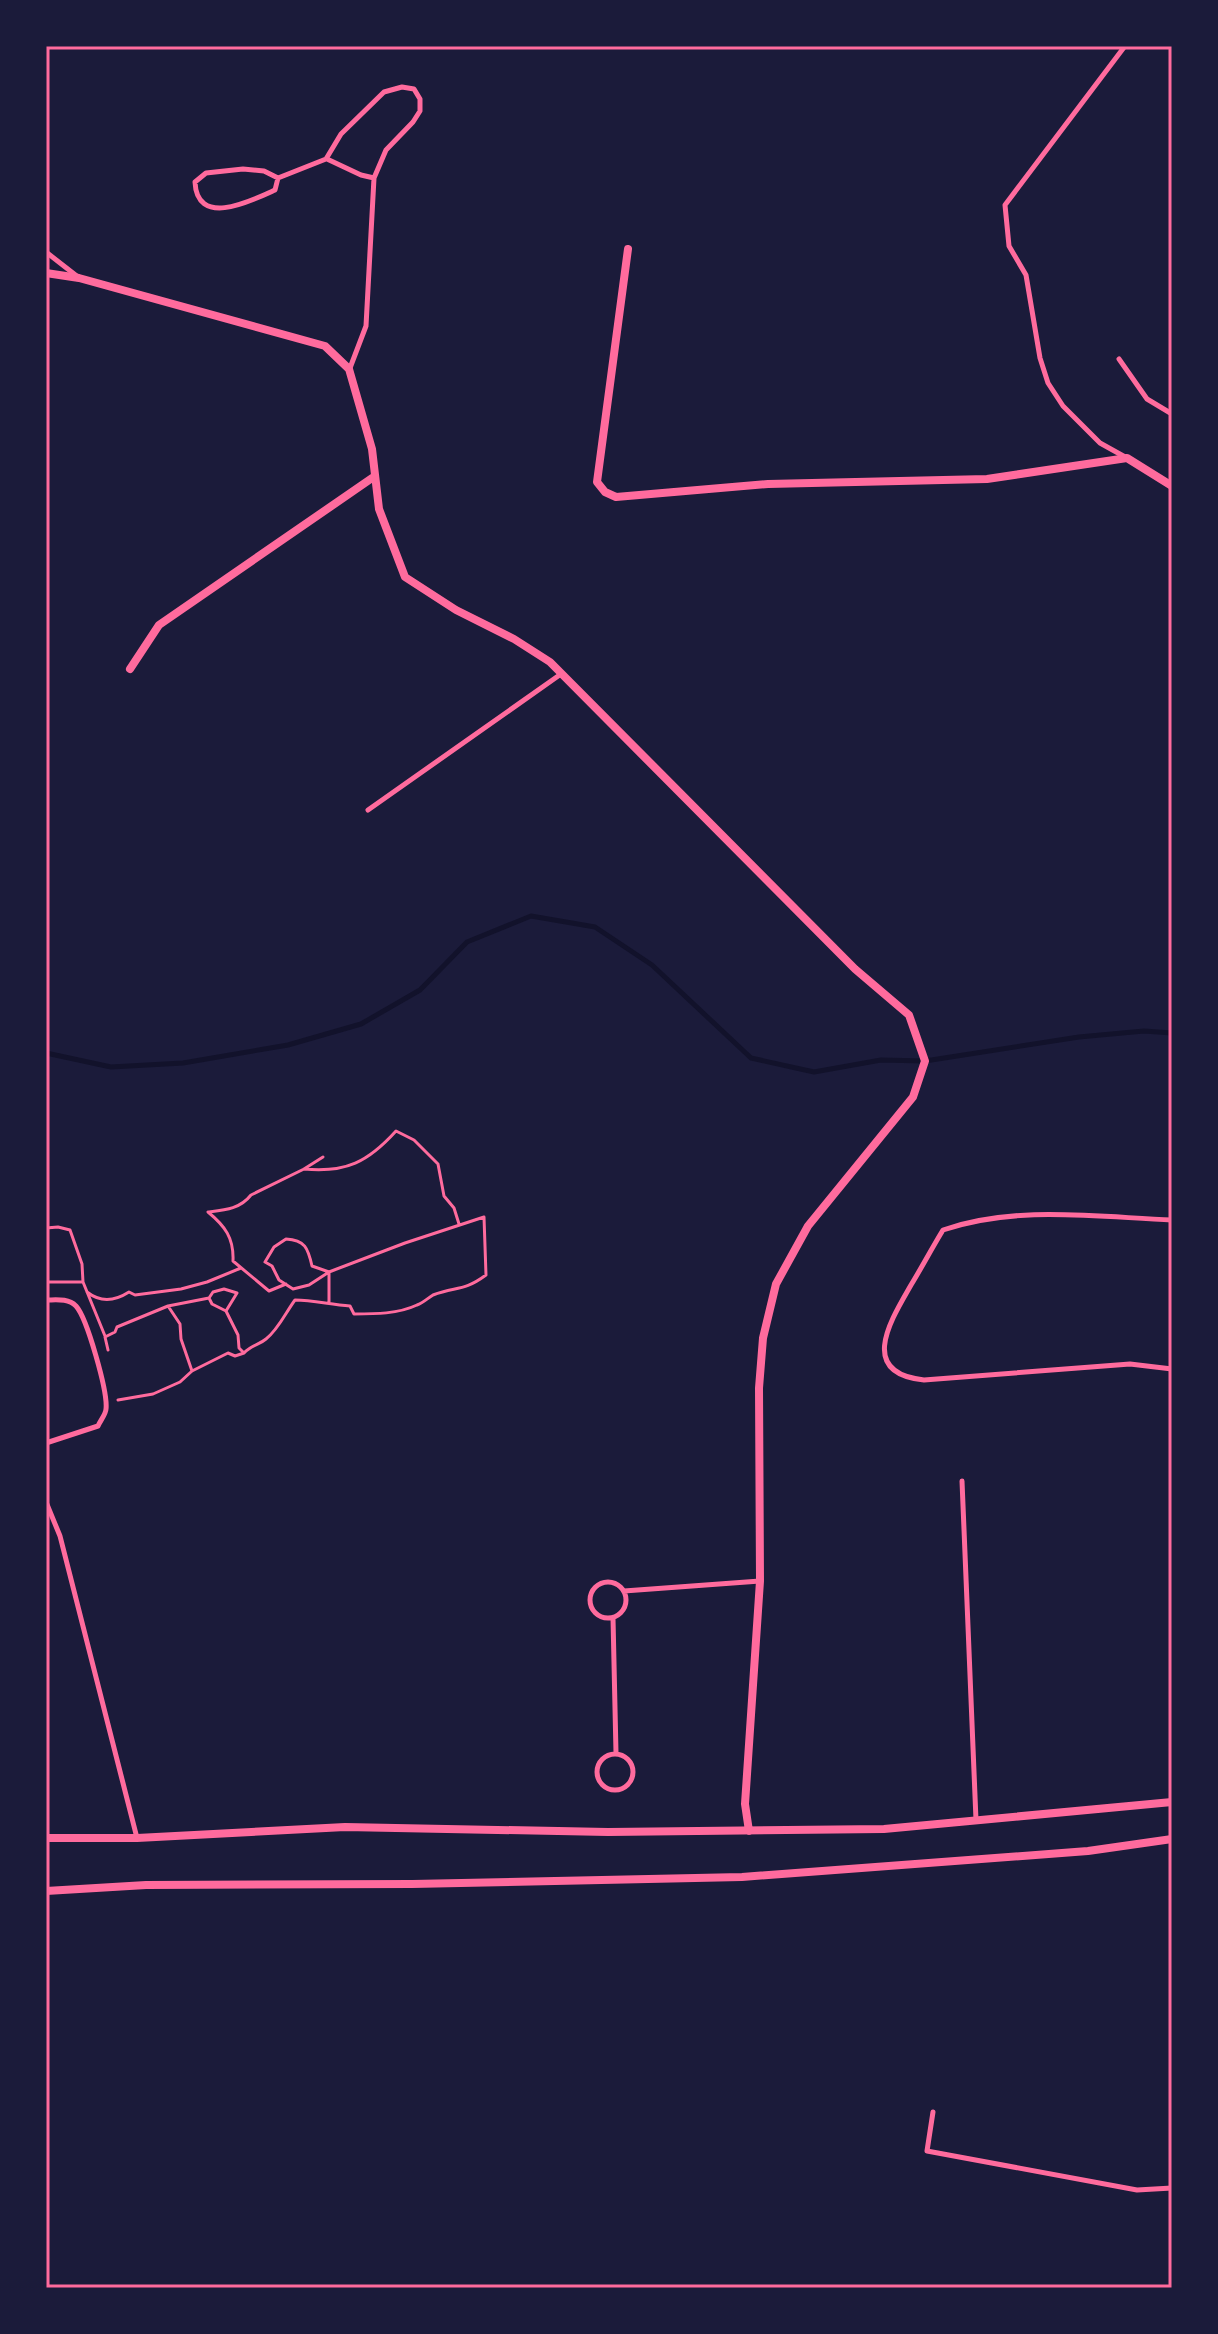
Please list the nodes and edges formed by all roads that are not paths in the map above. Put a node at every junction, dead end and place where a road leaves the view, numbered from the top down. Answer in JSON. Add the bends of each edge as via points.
{"nodes":[{"id":1,"x":1125,"y":46,"type":"edge"},
{"id":2,"x":326,"y":159,"type":"junction"},
{"id":3,"x":278,"y":178,"type":"junction"},
{"id":4,"x":374,"y":178,"type":"junction"},
{"id":5,"x":628,"y":249,"type":"dead end"},
{"id":6,"x":46,"y":252,"type":"edge"},
{"id":7,"x":46,"y":273,"type":"edge"},
{"id":8,"x":79,"y":278,"type":"junction"},
{"id":9,"x":1119,"y":359,"type":"dead end"},
{"id":10,"x":349,"y":369,"type":"junction"},
{"id":11,"x":1172,"y":414,"type":"edge"},
{"id":12,"x":1127,"y":458,"type":"junction"},
{"id":13,"x":375,"y":476,"type":"junction"},
{"id":14,"x":1172,"y":486,"type":"edge"},
{"id":15,"x":130,"y":669,"type":"dead end"},
{"id":16,"x":561,"y":673,"type":"junction"},
{"id":17,"x":368,"y":810,"type":"dead end"},
{"id":18,"x":1172,"y":1220,"type":"edge"},
{"id":19,"x":46,"y":1300,"type":"edge"},
{"id":20,"x":1172,"y":1369,"type":"edge"},
{"id":21,"x":46,"y":1443,"type":"edge"},
{"id":22,"x":962,"y":1481,"type":"dead end"},
{"id":23,"x":46,"y":1502,"type":"edge"},
{"id":24,"x":760,"y":1581,"type":"junction"},
{"id":25,"x":624,"y":1591,"type":"junction"},
{"id":26,"x":613,"y":1618,"type":"junction"},
{"id":27,"x":616,"y":1753,"type":"junction"},
{"id":28,"x":1172,"y":1802,"type":"edge"},
{"id":29,"x":976,"y":1820,"type":"junction"},
{"id":30,"x":749,"y":1831,"type":"junction"},
{"id":31,"x":46,"y":1838,"type":"edge"},
{"id":32,"x":137,"y":1838,"type":"junction"},
{"id":33,"x":1172,"y":1839,"type":"edge"},
{"id":34,"x":46,"y":1891,"type":"edge"},
{"id":35,"x":933,"y":2112,"type":"dead end"},
{"id":36,"x":1172,"y":2188,"type":"edge"}],
"edges":[{"from":1,"to":12,"type":"lane","via":[[1005,205],[1009,246],[1026,275],[1048,383],[1100,443]]},
{"from":2,"to":3,"type":"lane"},
{"from":2,"to":4,"type":"lane"},
{"from":2,"to":4,"type":"lane","via":[[341,134],[384,92],[414,89],[420,111],[386,150]]},
{"from":3,"to":3,"type":"lane","via":[[243,169],[206,173],[195,182],[196,193],[204,204],[230,207],[275,190]]},
{"from":4,"to":10,"type":"lane","via":[[366,326]]},
{"from":5,"to":12,"type":"street","via":[[597,482],[616,497],[768,484],[987,479]]},
{"from":6,"to":8,"type":"lane"},
{"from":7,"to":8,"type":"street"},
{"from":8,"to":10,"type":"street","via":[[325,346]]},
{"from":9,"to":11,"type":"lane","via":[[1147,399]]},
{"from":10,"to":13,"type":"street"},
{"from":12,"to":14,"type":"street"},
{"from":13,"to":15,"type":"street","via":[[159,625]]},
{"from":13,"to":16,"type":"street","via":[[379,509],[405,577],[514,639]]},
{"from":16,"to":17,"type":"lane"},
{"from":16,"to":24,"type":"street","via":[[855,969],[909,1015],[925,1061],[913,1097],[808,1226],[776,1284],[763,1338],[759,1388]]},
{"from":18,"to":20,"type":"lane","via":[[1011,1216],[943,1230],[887,1327],[883,1351],[891,1369],[908,1379],[924,1380],[1130,1364]]},
{"from":19,"to":21,"type":"lane","via":[[74,1303],[84,1318],[106,1409],[98,1426]]},
{"from":22,"to":29,"type":"lane"},
{"from":23,"to":32,"type":"lane","via":[[60,1536]]},
{"from":24,"to":25,"type":"lane"},
{"from":24,"to":30,"type":"street","via":[[745,1804]]},
{"from":25,"to":26,"type":"lane","via":[[624,1610]]},
{"from":25,"to":26,"type":"lane","via":[[607,1582],[591,1593],[594,1613]]},
{"from":26,"to":27,"type":"lane"},
{"from":27,"to":27,"type":"lane","via":[[602,1759],[596,1773],[610,1790],[625,1787],[633,1775],[630,1760]]},
{"from":28,"to":29,"type":"street"},
{"from":29,"to":30,"type":"street","via":[[884,1829]]},
{"from":30,"to":32,"type":"street","via":[[345,1827]]},
{"from":31,"to":32,"type":"street"},
{"from":33,"to":34,"type":"street","via":[[1088,1851],[742,1877]]},
{"from":35,"to":36,"type":"lane","via":[[927,2151],[1137,2190]]}]}
